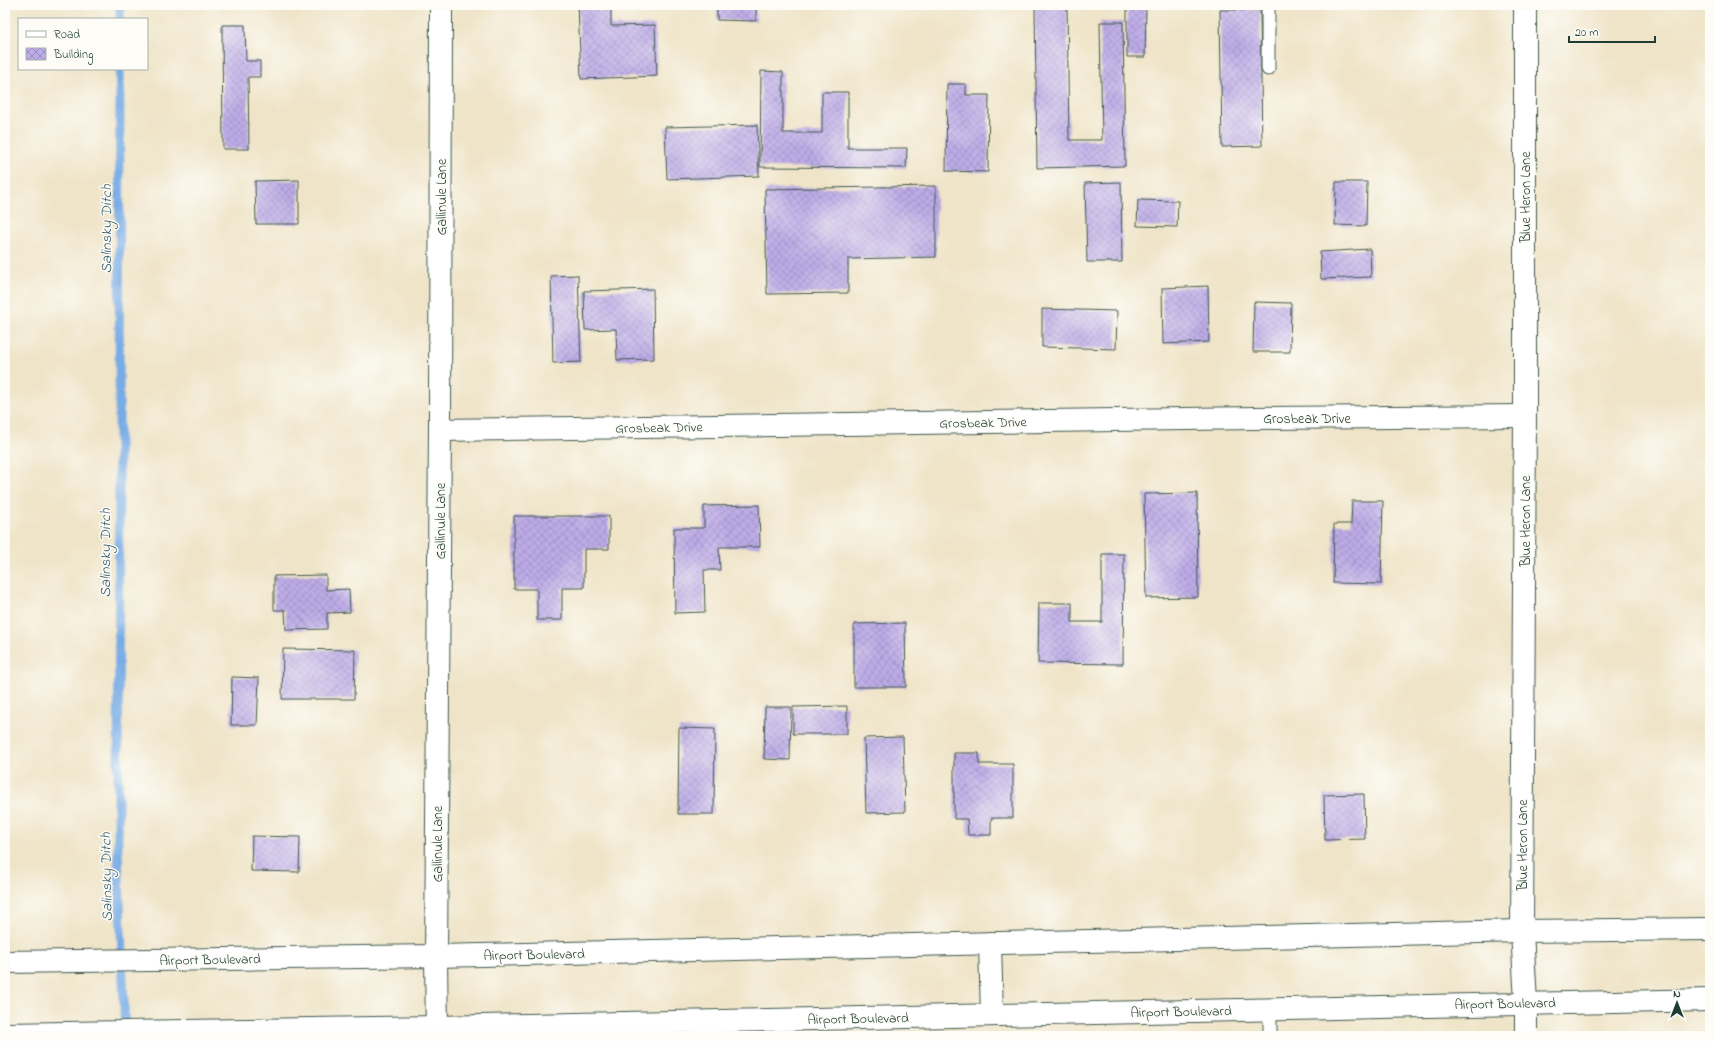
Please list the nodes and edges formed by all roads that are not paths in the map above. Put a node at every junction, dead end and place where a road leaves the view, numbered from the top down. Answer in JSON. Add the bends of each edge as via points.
{"nodes":[{"id":1,"x":441,"y":5,"type":"edge"},
{"id":2,"x":1268,"y":5,"type":"edge"},
{"id":3,"x":1525,"y":5,"type":"edge"},
{"id":4,"x":1268,"y":69,"type":"dead end"},
{"id":5,"x":1525,"y":416,"type":"junction"},
{"id":6,"x":440,"y":430,"type":"junction"},
{"id":7,"x":1710,"y":929,"type":"edge"},
{"id":8,"x":1522,"y":931,"type":"junction"},
{"id":9,"x":990,"y":943,"type":"junction"},
{"id":10,"x":436,"y":956,"type":"junction"},
{"id":11,"x":5,"y":962,"type":"edge"},
{"id":12,"x":1710,"y":1000,"type":"edge"},
{"id":13,"x":1526,"y":1003,"type":"junction"},
{"id":14,"x":1270,"y":1009,"type":"junction"},
{"id":15,"x":992,"y":1015,"type":"junction"},
{"id":16,"x":437,"y":1032,"type":"edge"},
{"id":17,"x":5,"y":1034,"type":"edge"},
{"id":18,"x":1270,"y":1036,"type":"edge"},
{"id":19,"x":1526,"y":1036,"type":"edge"}],
"edges":[{"from":1,"to":6,"type":"main road","name":"Gallinule Lane"},
{"from":2,"to":4,"type":"lane"},
{"from":3,"to":5,"type":"main road","name":"Blue Heron Lane"},
{"from":5,"to":6,"type":"main road","name":"Grosbeak Drive"},
{"from":5,"to":8,"type":"main road","name":"Blue Heron Lane"},
{"from":6,"to":10,"type":"main road","name":"Gallinule Lane"},
{"from":7,"to":8,"type":"main road","name":"Airport Boulevard"},
{"from":8,"to":9,"type":"main road","name":"Airport Boulevard"},
{"from":8,"to":13,"type":"main road","name":"Blue Heron Lane"},
{"from":9,"to":10,"type":"main road","name":"Airport Boulevard"},
{"from":9,"to":15,"type":"main road"},
{"from":10,"to":11,"type":"main road","name":"Airport Boulevard"},
{"from":10,"to":16,"type":"main road","name":"Gallinule Lane"},
{"from":12,"to":13,"type":"main road","name":"Airport Boulevard"},
{"from":13,"to":14,"type":"main road","name":"Airport Boulevard"},
{"from":13,"to":19,"type":"main road","name":"Blue Heron Lane"},
{"from":14,"to":15,"type":"main road","name":"Airport Boulevard"},
{"from":14,"to":18,"type":"lane"},
{"from":15,"to":16,"type":"main road","name":"Airport Boulevard"},
{"from":16,"to":17,"type":"main road","name":"Airport Boulevard"}]}
